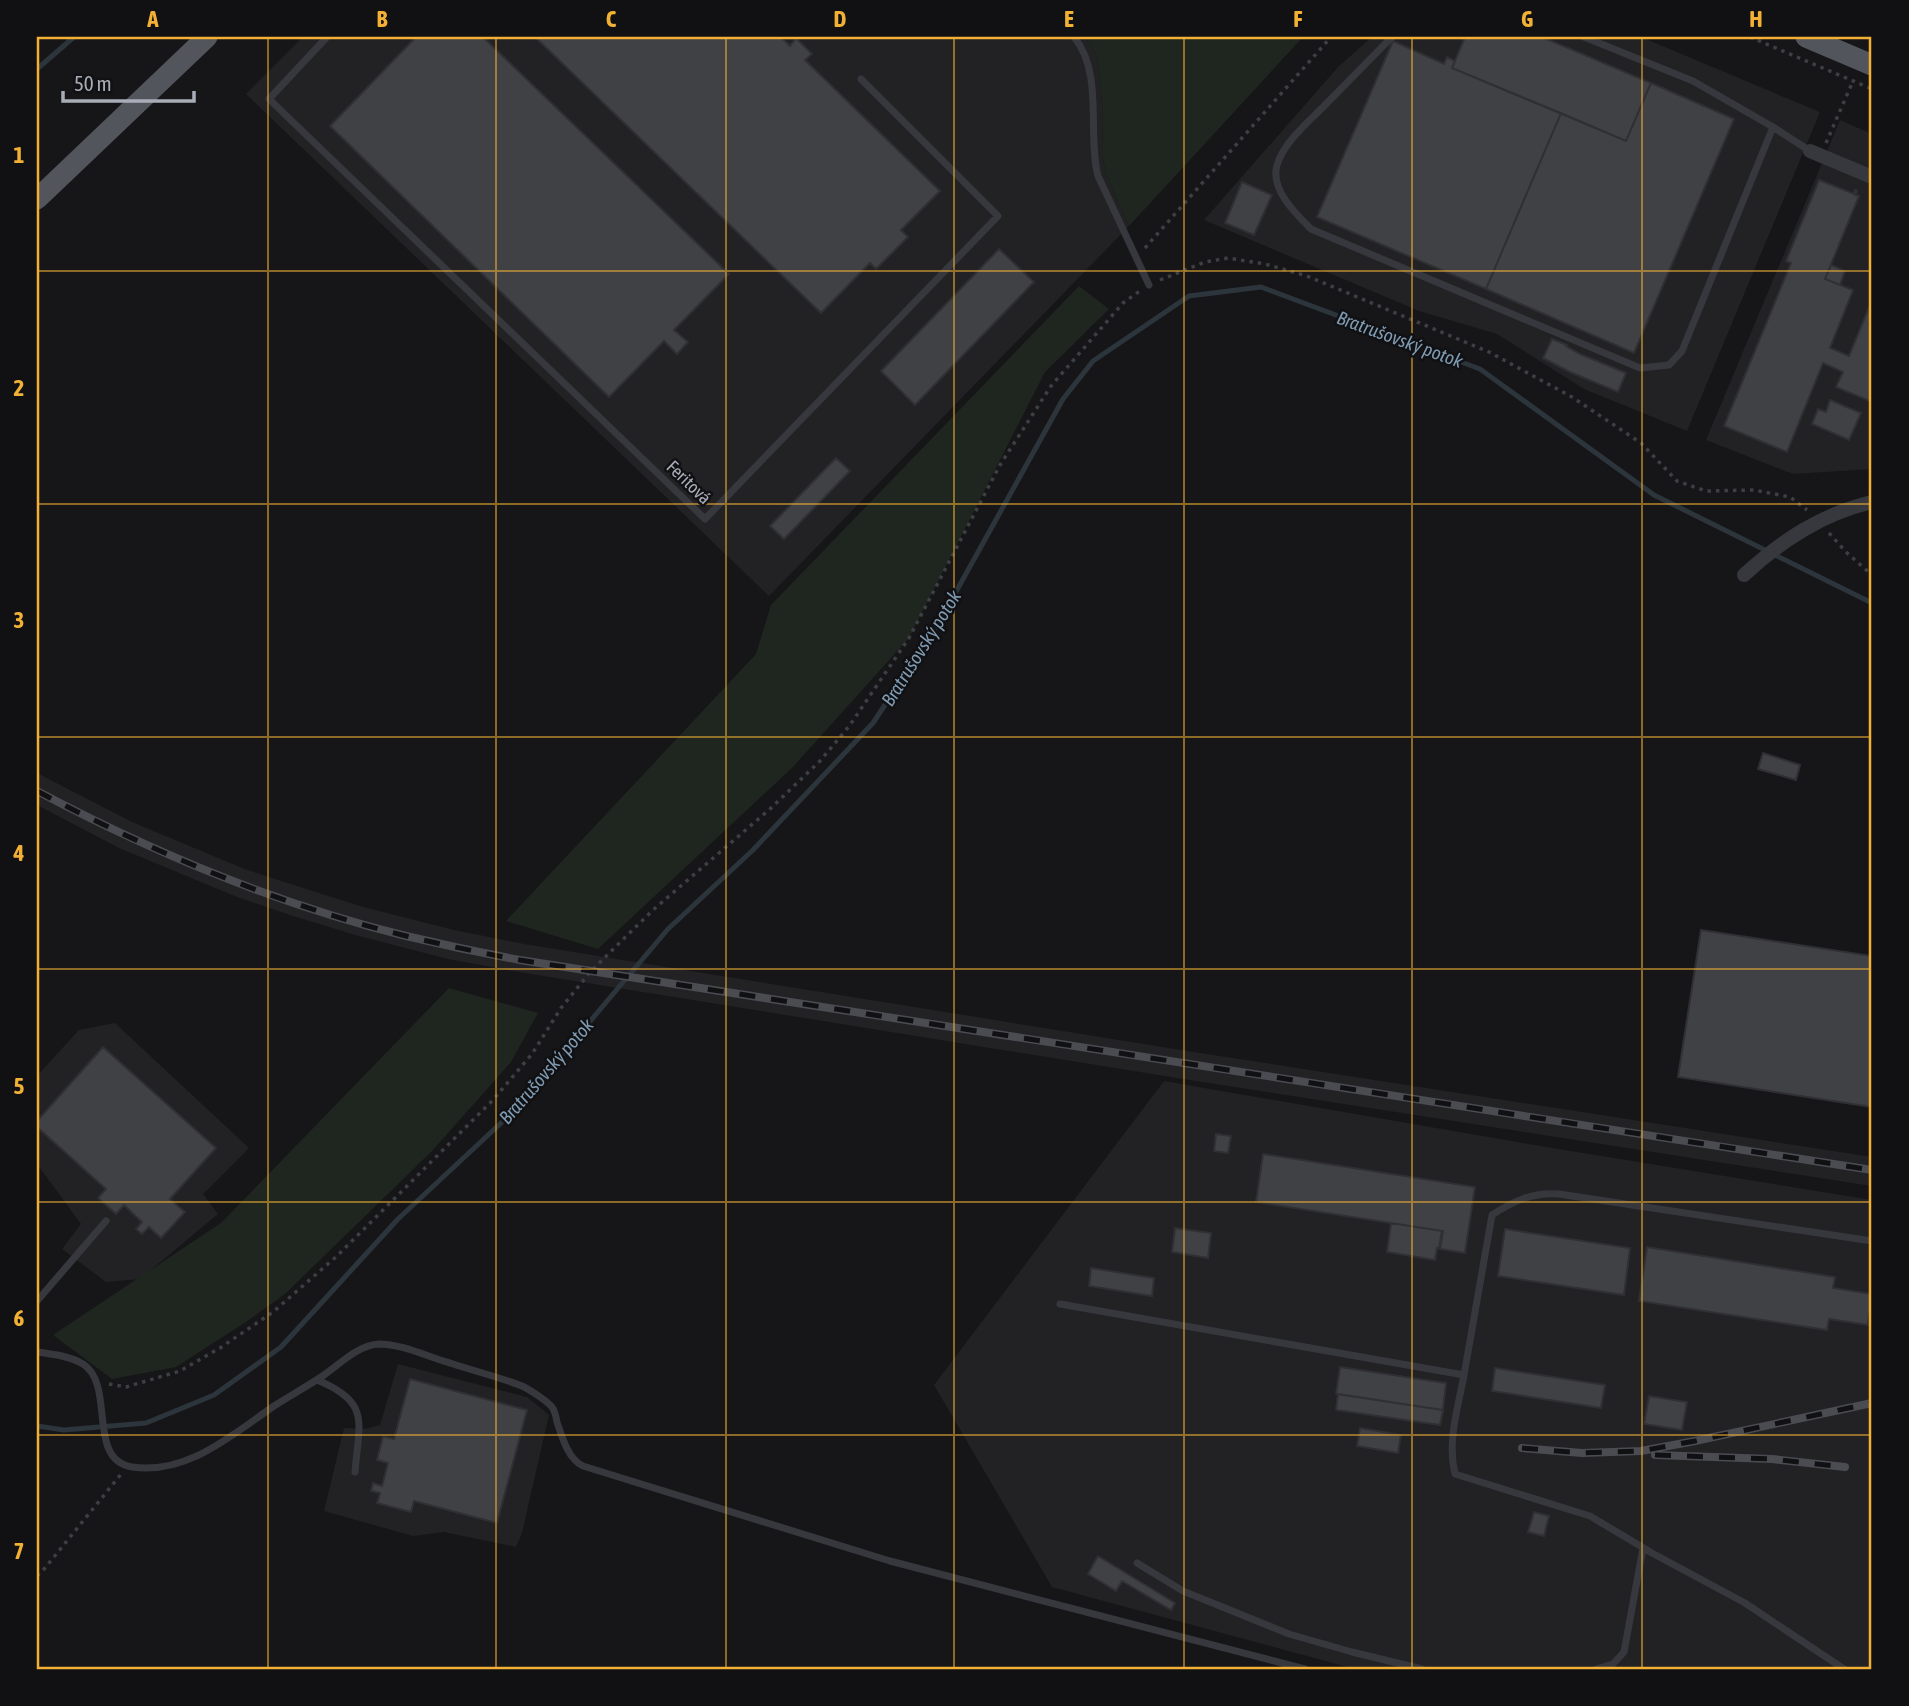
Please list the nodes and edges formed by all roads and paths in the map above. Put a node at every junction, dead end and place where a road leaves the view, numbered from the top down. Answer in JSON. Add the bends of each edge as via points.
{"nodes":[{"id":1,"x":207,"y":37,"type":"edge"},
{"id":2,"x":327,"y":37,"type":"edge"},
{"id":3,"x":1074,"y":37,"type":"edge"},
{"id":4,"x":1331,"y":37,"type":"edge"},
{"id":5,"x":1392,"y":37,"type":"edge"},
{"id":6,"x":1584,"y":37,"type":"edge"},
{"id":7,"x":1751,"y":37,"type":"edge"},
{"id":8,"x":1806,"y":37,"type":"edge"},
{"id":9,"x":1872,"y":65,"type":"edge"},
{"id":10,"x":861,"y":79,"type":"dead end"},
{"id":11,"x":1853,"y":81,"type":"junction"},
{"id":12,"x":1872,"y":89,"type":"edge"},
{"id":13,"x":1773,"y":127,"type":"junction"},
{"id":14,"x":1815,"y":153,"type":"junction"},
{"id":15,"x":1872,"y":177,"type":"edge"},
{"id":16,"x":37,"y":199,"type":"edge"},
{"id":17,"x":1137,"y":257,"type":"junction"},
{"id":18,"x":1149,"y":285,"type":"junction"},
{"id":19,"x":1872,"y":502,"type":"edge"},
{"id":20,"x":1819,"y":520,"type":"junction"},
{"id":21,"x":1744,"y":575,"type":"dead end"},
{"id":22,"x":1872,"y":575,"type":"edge"},
{"id":23,"x":106,"y":1221,"type":"dead end"},
{"id":24,"x":1872,"y":1241,"type":"edge"},
{"id":25,"x":37,"y":1301,"type":"edge"},
{"id":26,"x":1060,"y":1304,"type":"dead end"},
{"id":27,"x":37,"y":1352,"type":"edge"},
{"id":28,"x":1464,"y":1375,"type":"junction"},
{"id":29,"x":317,"y":1380,"type":"junction"},
{"id":30,"x":97,"y":1383,"type":"junction"},
{"id":31,"x":127,"y":1466,"type":"junction"},
{"id":32,"x":355,"y":1472,"type":"dead end"},
{"id":33,"x":1643,"y":1548,"type":"junction"},
{"id":34,"x":1137,"y":1563,"type":"dead end"},
{"id":35,"x":37,"y":1576,"type":"edge"},
{"id":36,"x":1305,"y":1669,"type":"edge"},
{"id":37,"x":1422,"y":1669,"type":"edge"},
{"id":38,"x":1596,"y":1669,"type":"edge"},
{"id":39,"x":1844,"y":1669,"type":"edge"}],
"edges":[{"from":1,"to":16,"type":"main road"},
{"from":2,"to":10,"type":"lane","name":"Feritová","via":[[269,99],[705,519],[998,216]]},
{"from":3,"to":17,"type":"lane","via":[[1090,79],[1098,176]]},
{"from":4,"to":17,"type":"path"},
{"from":5,"to":13,"type":"lane","via":[[1290,141],[1276,167],[1278,185],[1294,213],[1311,229],[1640,368],[1669,365],[1682,351]]},
{"from":6,"to":13,"type":"lane","via":[[1693,81]]},
{"from":7,"to":11,"type":"path"},
{"from":8,"to":9,"type":"main road"},
{"from":11,"to":12,"type":"path"},
{"from":11,"to":14,"type":"path"},
{"from":13,"to":14,"type":"lane"},
{"from":14,"to":15,"type":"street"},
{"from":17,"to":18,"type":"lane"},
{"from":18,"to":20,"type":"path","via":[[1205,262],[1228,258],[1307,276],[1489,352],[1572,397],[1641,443],[1677,481],[1706,491],[1754,490],[1790,497]]},
{"from":18,"to":30,"type":"path","via":[[1123,303],[1051,386],[1000,465],[909,638],[850,726],[820,761],[591,971],[492,1101],[337,1256],[273,1312],[180,1371],[126,1387]]},
{"from":19,"to":20,"type":"street"},
{"from":20,"to":21,"type":"street","via":[[1784,541]]},
{"from":20,"to":22,"type":"path"},
{"from":23,"to":25,"type":"lane"},
{"from":24,"to":28,"type":"lane","via":[[1559,1194],[1524,1198],[1492,1215]]},
{"from":26,"to":28,"type":"lane"},
{"from":27,"to":30,"type":"lane","via":[[82,1363],[94,1373]]},
{"from":28,"to":33,"type":"lane","via":[[1452,1438],[1455,1474],[1590,1516]]},
{"from":29,"to":31,"type":"lane","via":[[200,1455],[177,1465]]},
{"from":29,"to":32,"type":"lane","via":[[345,1394],[360,1416]]},
{"from":29,"to":36,"type":"lane","via":[[363,1347],[401,1348],[524,1387],[553,1408],[563,1440],[576,1463],[583,1466],[890,1561]]},
{"from":30,"to":31,"type":"lane","via":[[108,1450]]},
{"from":31,"to":35,"type":"path"},
{"from":33,"to":38,"type":"lane","via":[[1624,1652],[1613,1664]]},
{"from":33,"to":39,"type":"lane","via":[[1745,1603]]},
{"from":34,"to":37,"type":"lane","via":[[1183,1591],[1289,1634]]}]}
